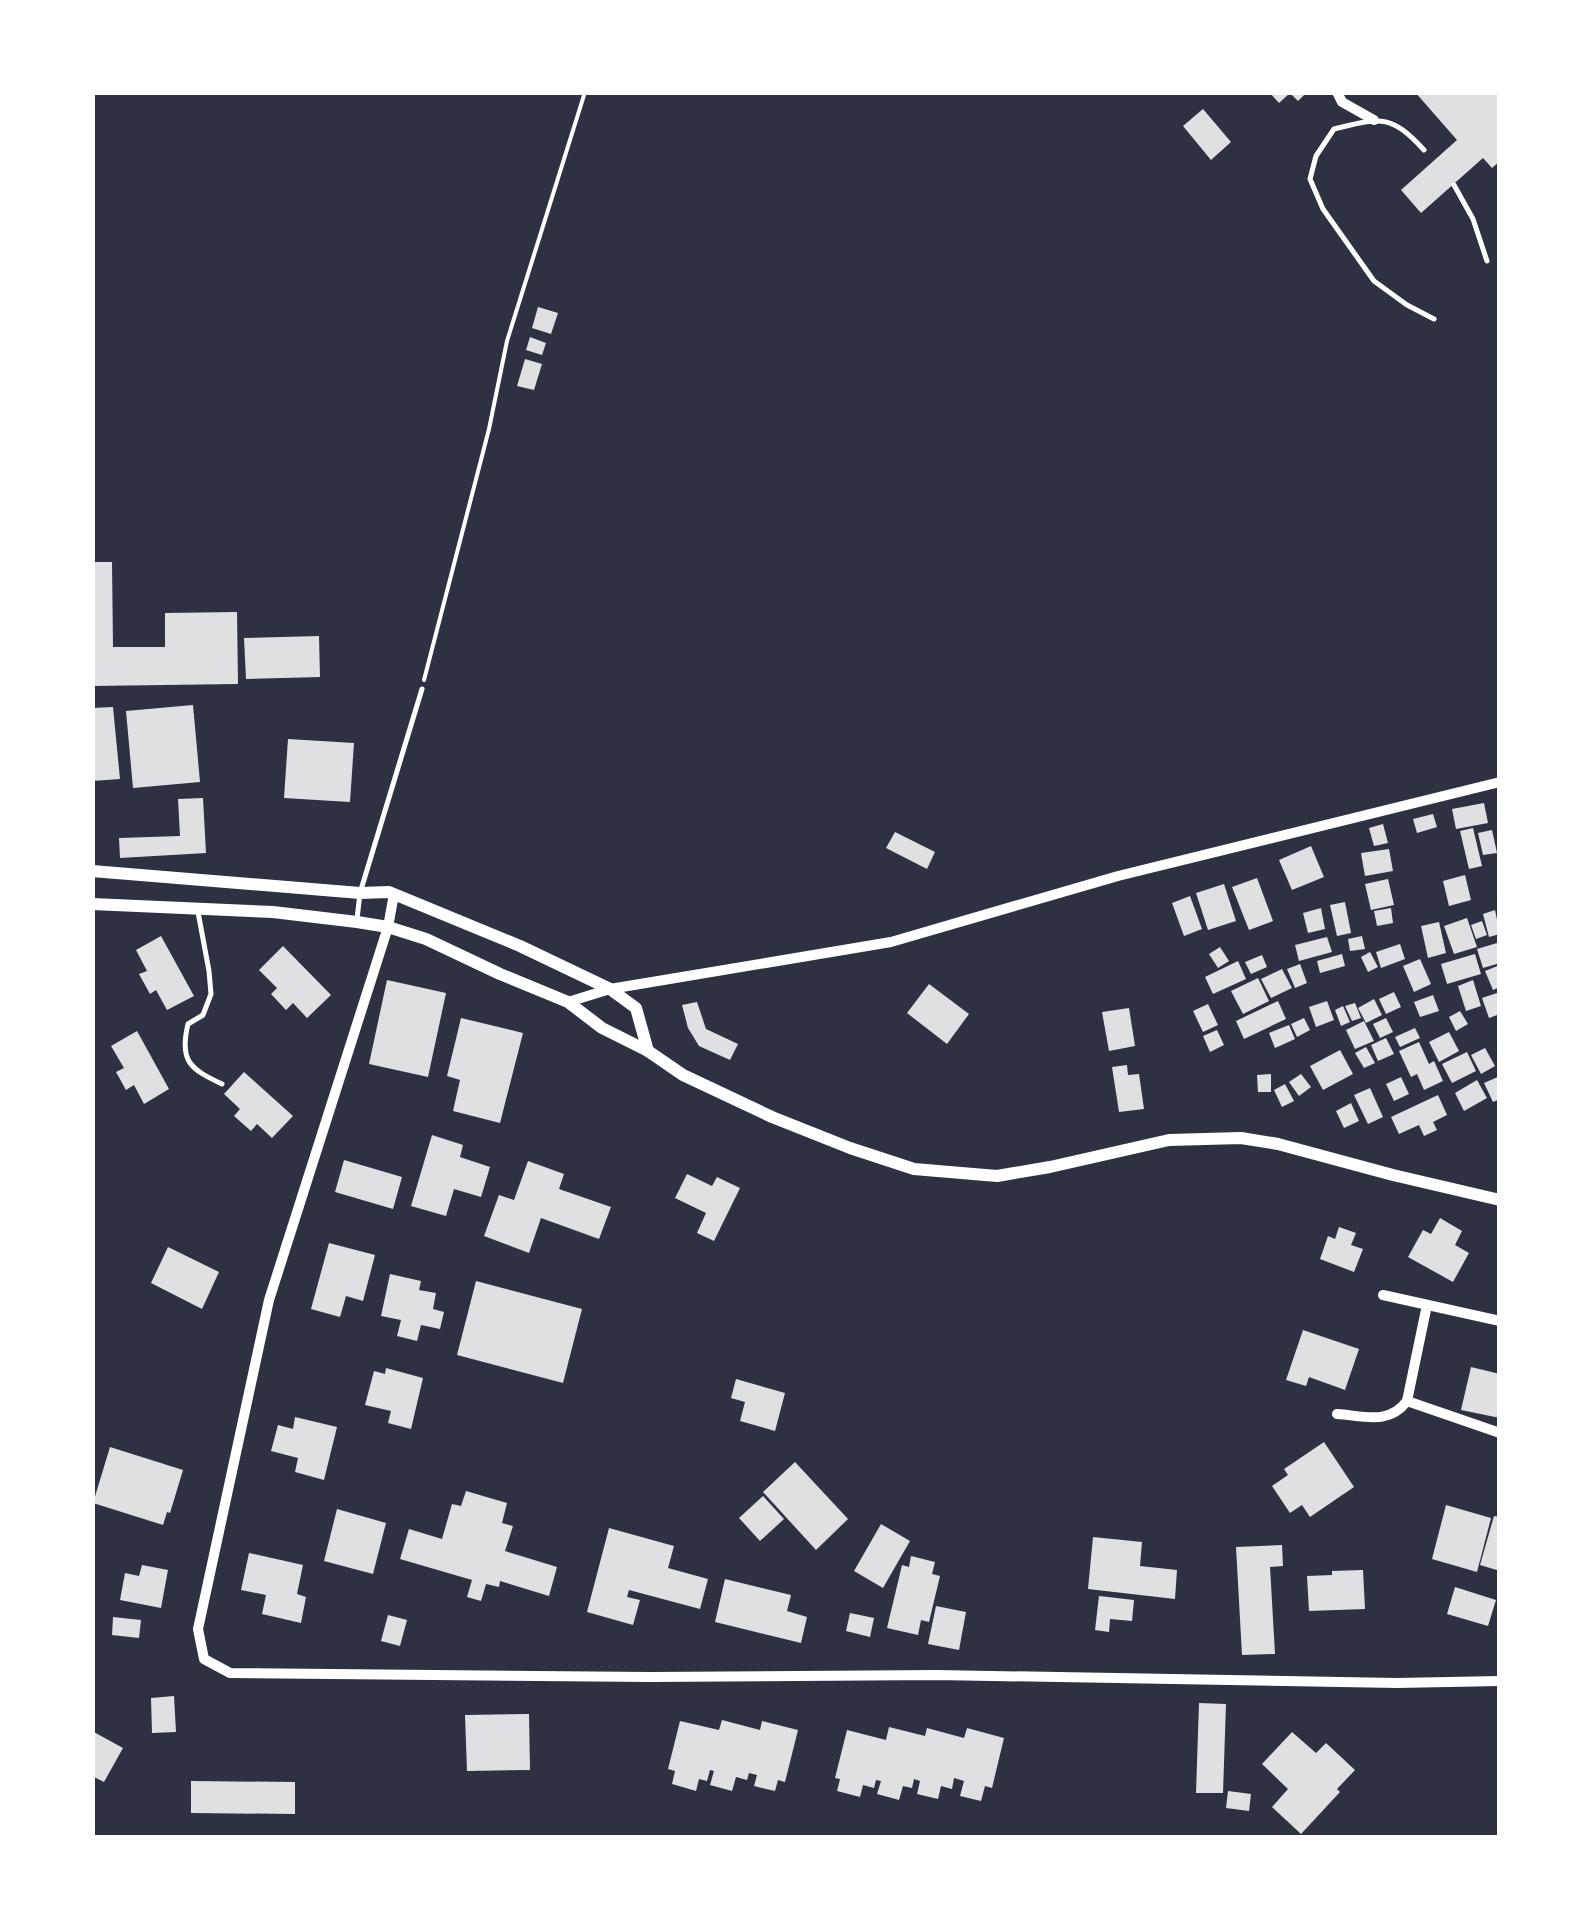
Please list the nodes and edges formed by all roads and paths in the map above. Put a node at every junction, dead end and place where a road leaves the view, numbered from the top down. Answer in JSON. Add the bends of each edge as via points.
{"nodes":[{"id":1,"x":585,"y":92,"type":"edge"},
{"id":2,"x":1337,"y":92,"type":"edge"},
{"id":3,"x":1374,"y":120,"type":"junction"},
{"id":4,"x":1424,"y":150,"type":"dead end"},
{"id":5,"x":1454,"y":184,"type":"dead end"},
{"id":6,"x":1487,"y":261,"type":"dead end"},
{"id":7,"x":1434,"y":319,"type":"dead end"},
{"id":8,"x":422,"y":689,"type":"joint"},
{"id":9,"x":1500,"y":782,"type":"edge"},
{"id":10,"x":92,"y":871,"type":"edge"},
{"id":11,"x":360,"y":893,"type":"junction"},
{"id":12,"x":394,"y":894,"type":"junction"},
{"id":13,"x":92,"y":904,"type":"edge"},
{"id":14,"x":198,"y":908,"type":"junction"},
{"id":15,"x":357,"y":922,"type":"junction"},
{"id":16,"x":388,"y":927,"type":"junction"},
{"id":17,"x":610,"y":989,"type":"junction"},
{"id":18,"x":568,"y":1002,"type":"junction"},
{"id":19,"x":648,"y":1051,"type":"junction"},
{"id":20,"x":222,"y":1084,"type":"dead end"},
{"id":21,"x":1500,"y":1200,"type":"edge"},
{"id":22,"x":1383,"y":1295,"type":"dead end"},
{"id":23,"x":1427,"y":1305,"type":"junction"},
{"id":24,"x":1500,"y":1321,"type":"edge"},
{"id":25,"x":1407,"y":1401,"type":"junction"},
{"id":26,"x":1338,"y":1414,"type":"dead end"},
{"id":27,"x":1500,"y":1433,"type":"edge"},
{"id":28,"x":1500,"y":1681,"type":"edge"}],
"edges":[{"from":1,"to":8,"type":"path","via":[[507,341]]},
{"from":2,"to":3,"type":"street"},
{"from":3,"to":4,"type":"lane","via":[[1403,127]]},
{"from":3,"to":7,"type":"lane","via":[[1334,128],[1310,179],[1323,210],[1374,281]]},
{"from":5,"to":6,"type":"lane"},
{"from":8,"to":11,"type":"lane"},
{"from":9,"to":17,"type":"street","via":[[1118,876],[891,942]]},
{"from":10,"to":11,"type":"street"},
{"from":11,"to":12,"type":"street"},
{"from":11,"to":15,"type":"lane"},
{"from":12,"to":16,"type":"street"},
{"from":12,"to":17,"type":"street"},
{"from":13,"to":14,"type":"street"},
{"from":14,"to":15,"type":"street"},
{"from":14,"to":20,"type":"lane","via":[[211,994],[184,1040],[196,1072]]},
{"from":15,"to":16,"type":"street"},
{"from":16,"to":18,"type":"street"},
{"from":16,"to":28,"type":"street","via":[[269,1300],[198,1629],[204,1659],[230,1673]]},
{"from":17,"to":18,"type":"street"},
{"from":17,"to":19,"type":"street","via":[[636,1008]]},
{"from":18,"to":19,"type":"street"},
{"from":19,"to":21,"type":"street","via":[[772,1117],[914,1169],[997,1176],[1168,1140],[1241,1138]]},
{"from":22,"to":23,"type":"street"},
{"from":23,"to":24,"type":"street"},
{"from":23,"to":25,"type":"street"},
{"from":25,"to":26,"type":"street","via":[[1387,1417]]},
{"from":25,"to":27,"type":"street"}]}
